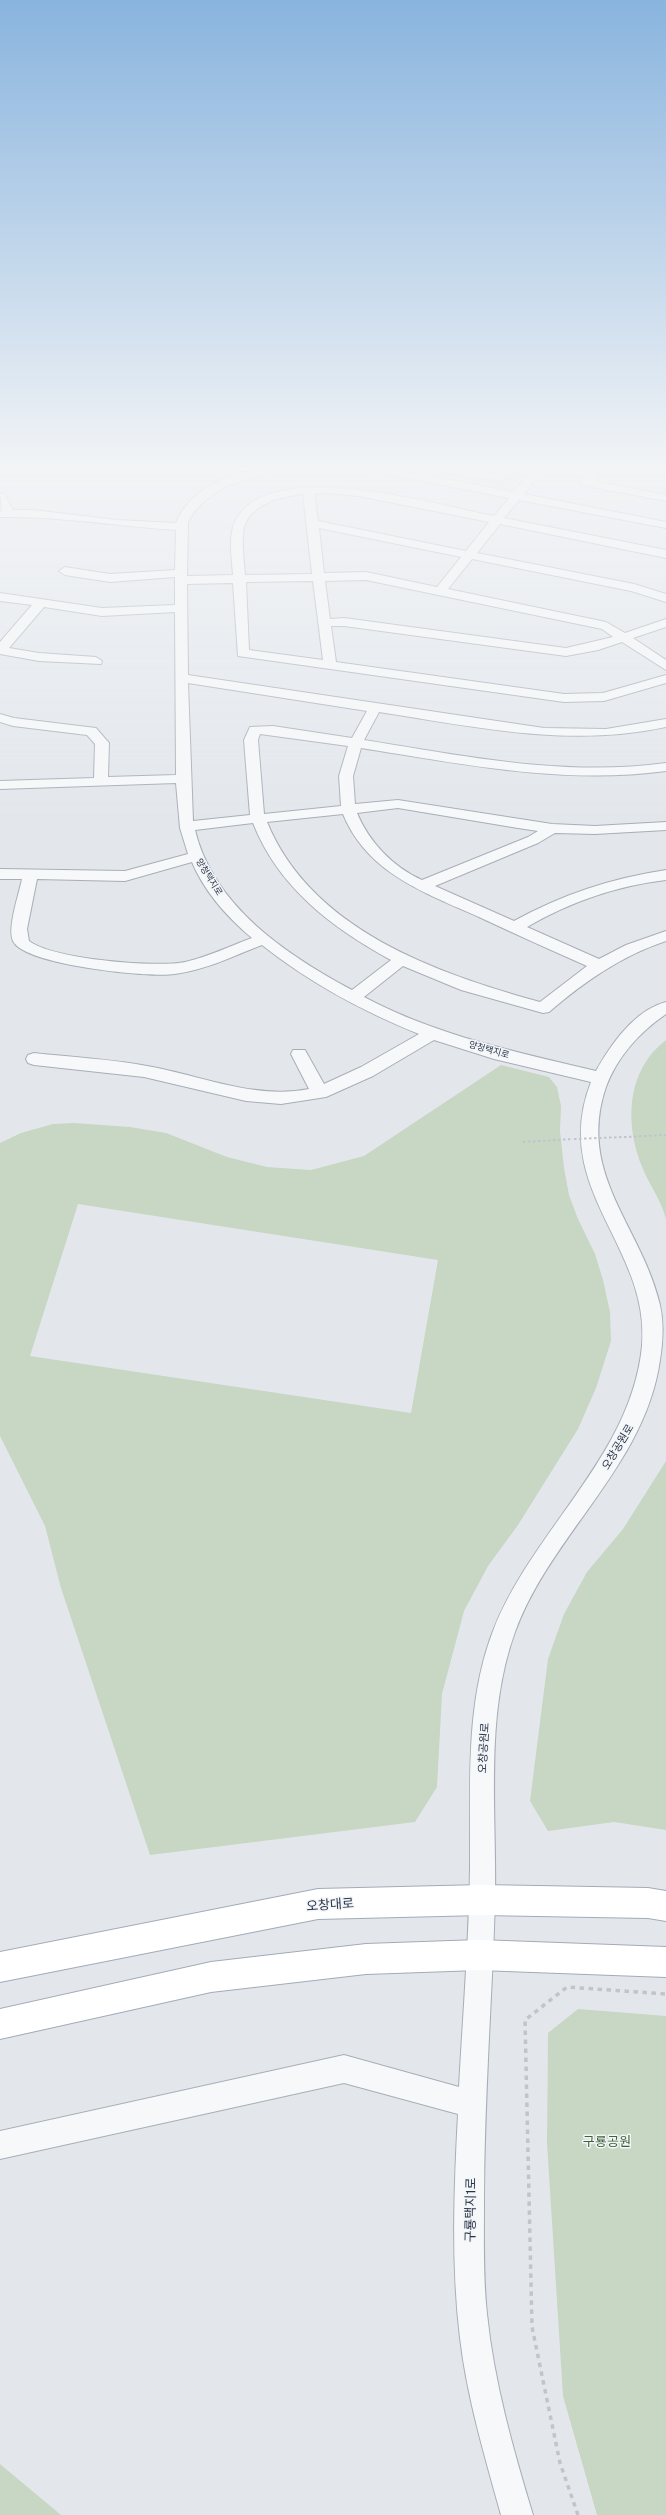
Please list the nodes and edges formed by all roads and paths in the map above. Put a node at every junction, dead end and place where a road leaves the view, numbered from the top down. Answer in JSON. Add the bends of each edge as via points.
{"nodes":[{"id":1,"x":181,"y":585,"type":"edge"},
{"id":2,"x":240,"y":585,"type":"edge"},
{"id":3,"x":320,"y":585,"type":"edge"},
{"id":4,"x":409,"y":585,"type":"edge"},
{"id":5,"x":445,"y":585,"type":"edge"},
{"id":6,"x":621,"y":585,"type":"edge"},
{"id":7,"x":440,"y":592,"type":"junction"},
{"id":8,"x":0,"y":597,"type":"edge"},
{"id":9,"x":666,"y":598,"type":"edge"},
{"id":10,"x":41,"y":603,"type":"junction"},
{"id":11,"x":181,"y":608,"type":"junction"},
{"id":12,"x":325,"y":623,"type":"junction"},
{"id":13,"x":666,"y":623,"type":"edge"},
{"id":14,"x":625,"y":637,"type":"junction"},
{"id":15,"x":0,"y":650,"type":"edge"},
{"id":16,"x":96,"y":661,"type":"dead end"},
{"id":17,"x":330,"y":666,"type":"junction"},
{"id":18,"x":666,"y":666,"type":"edge"},
{"id":19,"x":181,"y":678,"type":"junction"},
{"id":20,"x":666,"y":679,"type":"edge"},
{"id":21,"x":375,"y":708,"type":"junction"},
{"id":22,"x":0,"y":718,"type":"edge"},
{"id":23,"x":666,"y":723,"type":"edge"},
{"id":24,"x":357,"y":743,"type":"junction"},
{"id":25,"x":666,"y":766,"type":"edge"},
{"id":26,"x":184,"y":779,"type":"junction"},
{"id":27,"x":101,"y":782,"type":"junction"},
{"id":28,"x":0,"y":786,"type":"edge"},
{"id":29,"x":348,"y":809,"type":"junction"},
{"id":30,"x":259,"y":818,"type":"junction"},
{"id":31,"x":187,"y":826,"type":"junction"},
{"id":32,"x":666,"y":826,"type":"edge"},
{"id":33,"x":552,"y":828,"type":"junction"},
{"id":34,"x":196,"y":856,"type":"junction"},
{"id":35,"x":0,"y":874,"type":"edge"},
{"id":36,"x":31,"y":874,"type":"junction"},
{"id":37,"x":666,"y":875,"type":"edge"},
{"id":38,"x":421,"y":886,"type":"junction"},
{"id":39,"x":513,"y":928,"type":"junction"},
{"id":40,"x":666,"y":936,"type":"edge"},
{"id":41,"x":264,"y":939,"type":"junction"},
{"id":42,"x":402,"y":959,"type":"junction"},
{"id":43,"x":598,"y":965,"type":"junction"},
{"id":44,"x":354,"y":997,"type":"junction"},
{"id":45,"x":666,"y":1007,"type":"edge"},
{"id":46,"x":432,"y":1034,"type":"junction"},
{"id":47,"x":299,"y":1054,"type":"dead end"},
{"id":48,"x":34,"y":1059,"type":"dead end"},
{"id":49,"x":601,"y":1078,"type":"junction"},
{"id":50,"x":320,"y":1093,"type":"junction"},
{"id":51,"x":666,"y":1135,"type":"edge"},
{"id":52,"x":523,"y":1142,"type":"dead end"},
{"id":53,"x":482,"y":1900,"type":"junction"},
{"id":54,"x":666,"y":1906,"type":"edge"},
{"id":55,"x":479,"y":1954,"type":"junction"},
{"id":56,"x":666,"y":1962,"type":"edge"},
{"id":57,"x":0,"y":1967,"type":"edge"},
{"id":58,"x":666,"y":1994,"type":"edge"},
{"id":59,"x":0,"y":2024,"type":"edge"},
{"id":60,"x":472,"y":2104,"type":"junction"},
{"id":61,"x":0,"y":2144,"type":"edge"},
{"id":62,"x":516,"y":2515,"type":"edge"},
{"id":63,"x":578,"y":2515,"type":"edge"}],
"edges":[{"from":1,"to":11,"type":"street","name":"양청택지로"},
{"from":2,"to":17,"type":"street","via":[[243,653]]},
{"from":3,"to":12,"type":"street"},
{"from":4,"to":7,"type":"street"},
{"from":5,"to":7,"type":"street"},
{"from":6,"to":9,"type":"street"},
{"from":7,"to":14,"type":"street","via":[[606,626]]},
{"from":8,"to":10,"type":"street"},
{"from":10,"to":11,"type":"street","via":[[102,612]]},
{"from":10,"to":15,"type":"street"},
{"from":11,"to":19,"type":"street","name":"양청택지로"},
{"from":12,"to":14,"type":"street","via":[[344,622],[555,652],[580,651]]},
{"from":12,"to":17,"type":"street"},
{"from":13,"to":14,"type":"street"},
{"from":14,"to":18,"type":"street"},
{"from":15,"to":16,"type":"street"},
{"from":17,"to":20,"type":"street","via":[[564,698],[604,697]]},
{"from":19,"to":21,"type":"street"},
{"from":19,"to":26,"type":"street","name":"양청택지로"},
{"from":21,"to":23,"type":"street","via":[[521,730],[578,734],[631,731]]},
{"from":21,"to":24,"type":"street"},
{"from":22,"to":27,"type":"street","via":[[13,722],[91,731],[102,743]]},
{"from":24,"to":25,"type":"street","via":[[553,771],[622,771]]},
{"from":24,"to":29,"type":"street","via":[[345,780]]},
{"from":24,"to":30,"type":"street","via":[[273,730],[255,730],[251,740]]},
{"from":26,"to":27,"type":"street"},
{"from":26,"to":31,"type":"street","name":"양청택지로"},
{"from":27,"to":28,"type":"street"},
{"from":29,"to":30,"type":"street"},
{"from":29,"to":33,"type":"street","via":[[398,804]]},
{"from":29,"to":38,"type":"street","via":[[358,832],[370,849],[388,866]]},
{"from":30,"to":31,"type":"street"},
{"from":30,"to":42,"type":"street","via":[[274,854],[301,888],[338,920]]},
{"from":31,"to":34,"type":"street","name":"양청택지로"},
{"from":32,"to":33,"type":"street","via":[[595,830]]},
{"from":33,"to":38,"type":"street","via":[[533,840]]},
{"from":34,"to":36,"type":"street","via":[[125,876]]},
{"from":34,"to":41,"type":"street","name":"양청택지로","via":[[203,871],[222,897],[244,922]]},
{"from":35,"to":36,"type":"street"},
{"from":36,"to":41,"type":"street","via":[[19,929],[20,938],[24,946],[42,954],[161,970],[192,964]]},
{"from":37,"to":39,"type":"street","via":[[645,877],[587,894]]},
{"from":38,"to":39,"type":"street"},
{"from":39,"to":43,"type":"street"},
{"from":40,"to":43,"type":"street"},
{"from":41,"to":44,"type":"street","name":"양청택지로","via":[[321,980]]},
{"from":42,"to":43,"type":"street","via":[[454,981],[543,1008]]},
{"from":42,"to":44,"type":"street"},
{"from":44,"to":46,"type":"street","name":"양청택지로"},
{"from":45,"to":49,"type":"street","name":"오창공원로","via":[[619,1045]]},
{"from":46,"to":49,"type":"street","name":"양청택지로"},
{"from":46,"to":50,"type":"street"},
{"from":47,"to":50,"type":"street"},
{"from":48,"to":50,"type":"street","via":[[159,1073],[222,1089],[279,1099]]},
{"from":49,"to":53,"type":"street","name":"오창공원로","via":[[593,1101],[590,1127],[591,1162],[651,1308],[653,1335],[650,1365],[634,1420],[612,1458],[520,1595],[503,1634],[486,1712]]},
{"from":51,"to":52,"type":"path","bridge":true},
{"from":53,"to":54,"type":"main road","name":"오창대로","via":[[648,1903]]},
{"from":53,"to":55,"type":"street","name":"구룡택지1로"},
{"from":53,"to":57,"type":"main road","name":"오창대로","via":[[318,1904]]},
{"from":55,"to":56,"type":"main road"},
{"from":55,"to":59,"type":"main road","via":[[366,1959],[211,1977]]},
{"from":55,"to":60,"type":"street","name":"구룡택지1로"},
{"from":58,"to":63,"type":"path","via":[[567,1988],[524,2020],[532,2327],[560,2463]]},
{"from":60,"to":61,"type":"street","via":[[344,2069]]},
{"from":60,"to":62,"type":"street","name":"구룡택지1로","via":[[470,2282],[481,2374],[496,2444]]}]}
